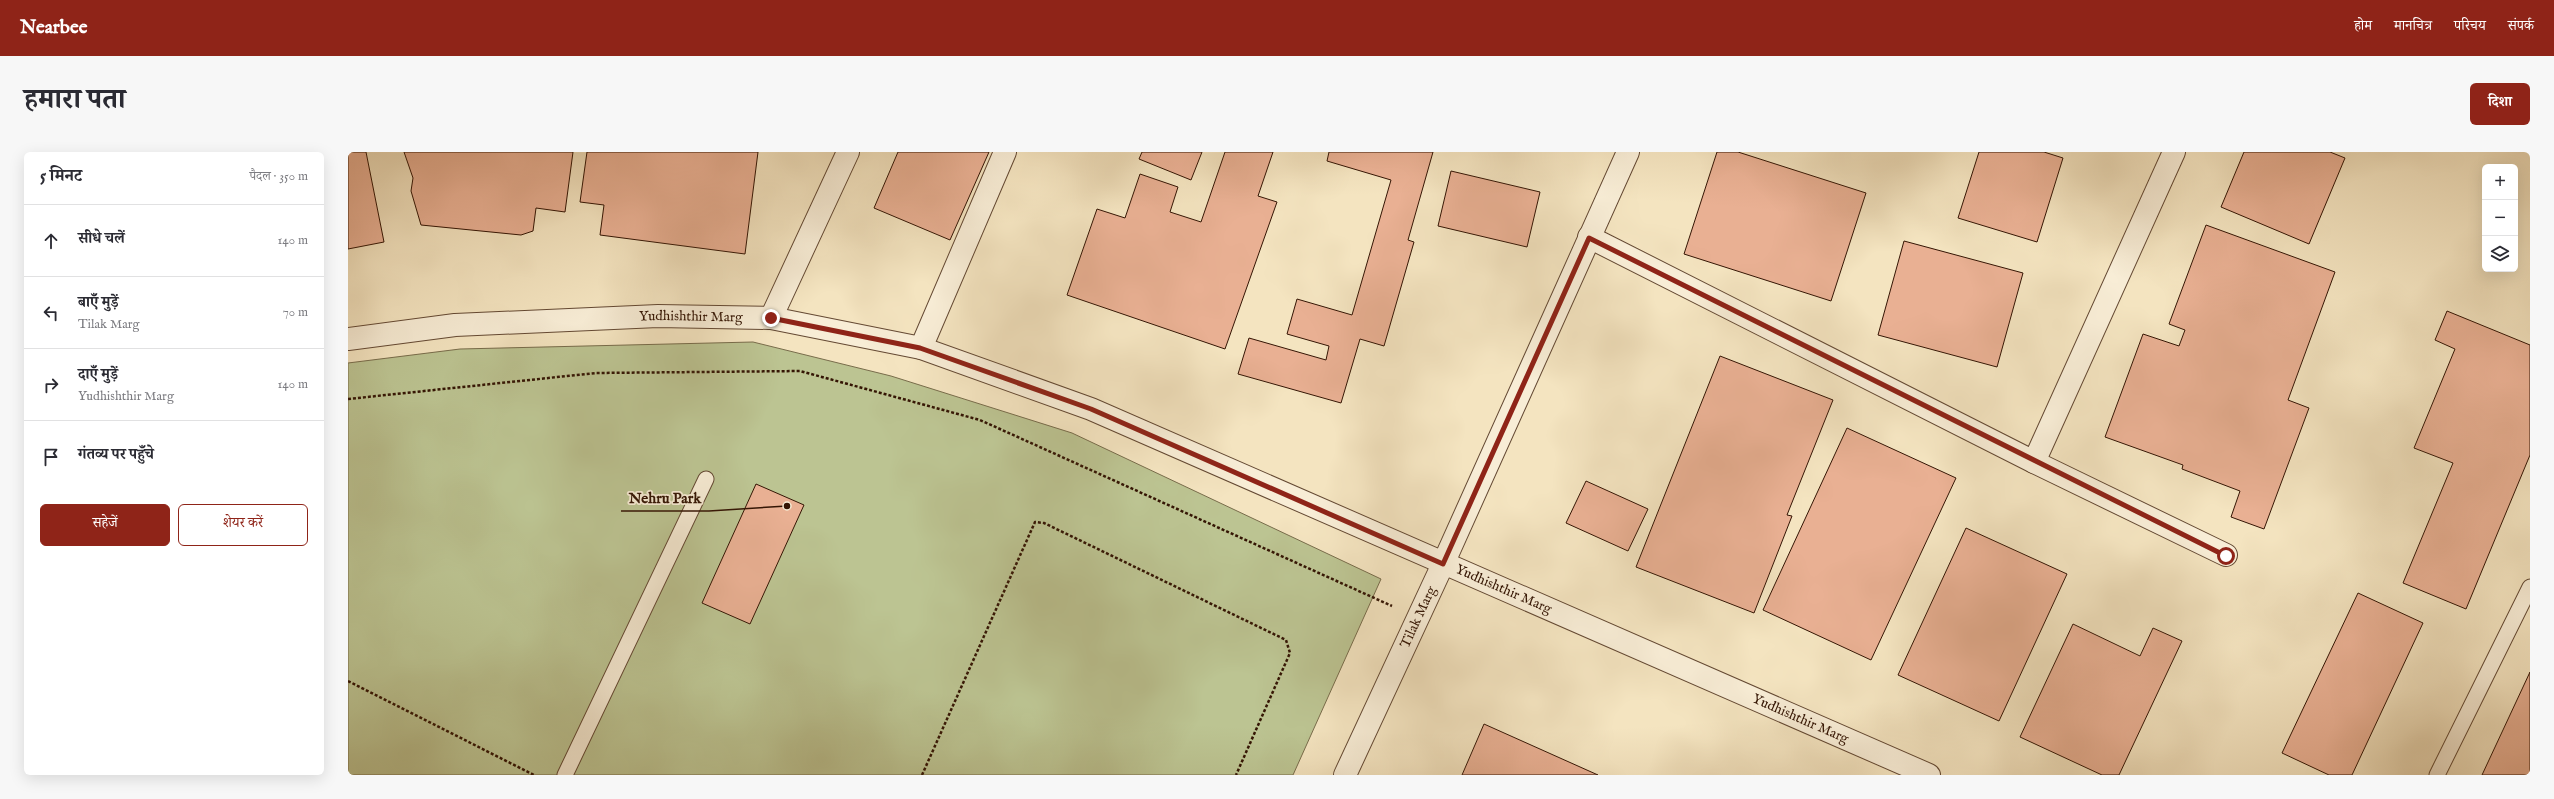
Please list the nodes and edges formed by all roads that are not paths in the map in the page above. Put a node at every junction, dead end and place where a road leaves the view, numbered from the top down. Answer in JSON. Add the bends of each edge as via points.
{"nodes":[{"id":1,"x":848,"y":152,"type":"edge"},
{"id":2,"x":1004,"y":152,"type":"edge"},
{"id":3,"x":1628,"y":152,"type":"edge"},
{"id":4,"x":2174,"y":152,"type":"edge"},
{"id":5,"x":1589,"y":238,"type":"junction"},
{"id":6,"x":771,"y":318,"type":"junction"},
{"id":7,"x":348,"y":339,"type":"edge"},
{"id":8,"x":920,"y":348,"type":"junction"},
{"id":9,"x":2034,"y":462,"type":"junction"},
{"id":10,"x":706,"y":479,"type":"dead end"},
{"id":11,"x":2226,"y":556,"type":"dead end"},
{"id":12,"x":1443,"y":564,"type":"junction"},
{"id":13,"x":2530,"y":587,"type":"edge"},
{"id":14,"x":565,"y":775,"type":"edge"},
{"id":15,"x":1345,"y":775,"type":"edge"},
{"id":16,"x":1928,"y":775,"type":"edge"},
{"id":17,"x":2437,"y":775,"type":"edge"}],
"edges":[{"from":1,"to":6,"type":"street"},
{"from":2,"to":8,"type":"street"},
{"from":3,"to":5,"type":"street","name":"Tilak Marg"},
{"from":4,"to":9,"type":"street"},
{"from":5,"to":9,"type":"street"},
{"from":5,"to":12,"type":"street","name":"Tilak Marg"},
{"from":6,"to":7,"type":"street","name":"Yudhishthir Marg","via":[[658,316],[455,325]]},
{"from":6,"to":8,"type":"street","name":"Yudhishthir Marg"},
{"from":8,"to":12,"type":"street","name":"Yudhishthir Marg","via":[[1091,409]]},
{"from":9,"to":11,"type":"street"},
{"from":10,"to":14,"type":"lane"},
{"from":12,"to":15,"type":"street","name":"Tilak Marg"},
{"from":12,"to":16,"type":"street","name":"Yudhishthir Marg"},
{"from":13,"to":17,"type":"lane"}]}
